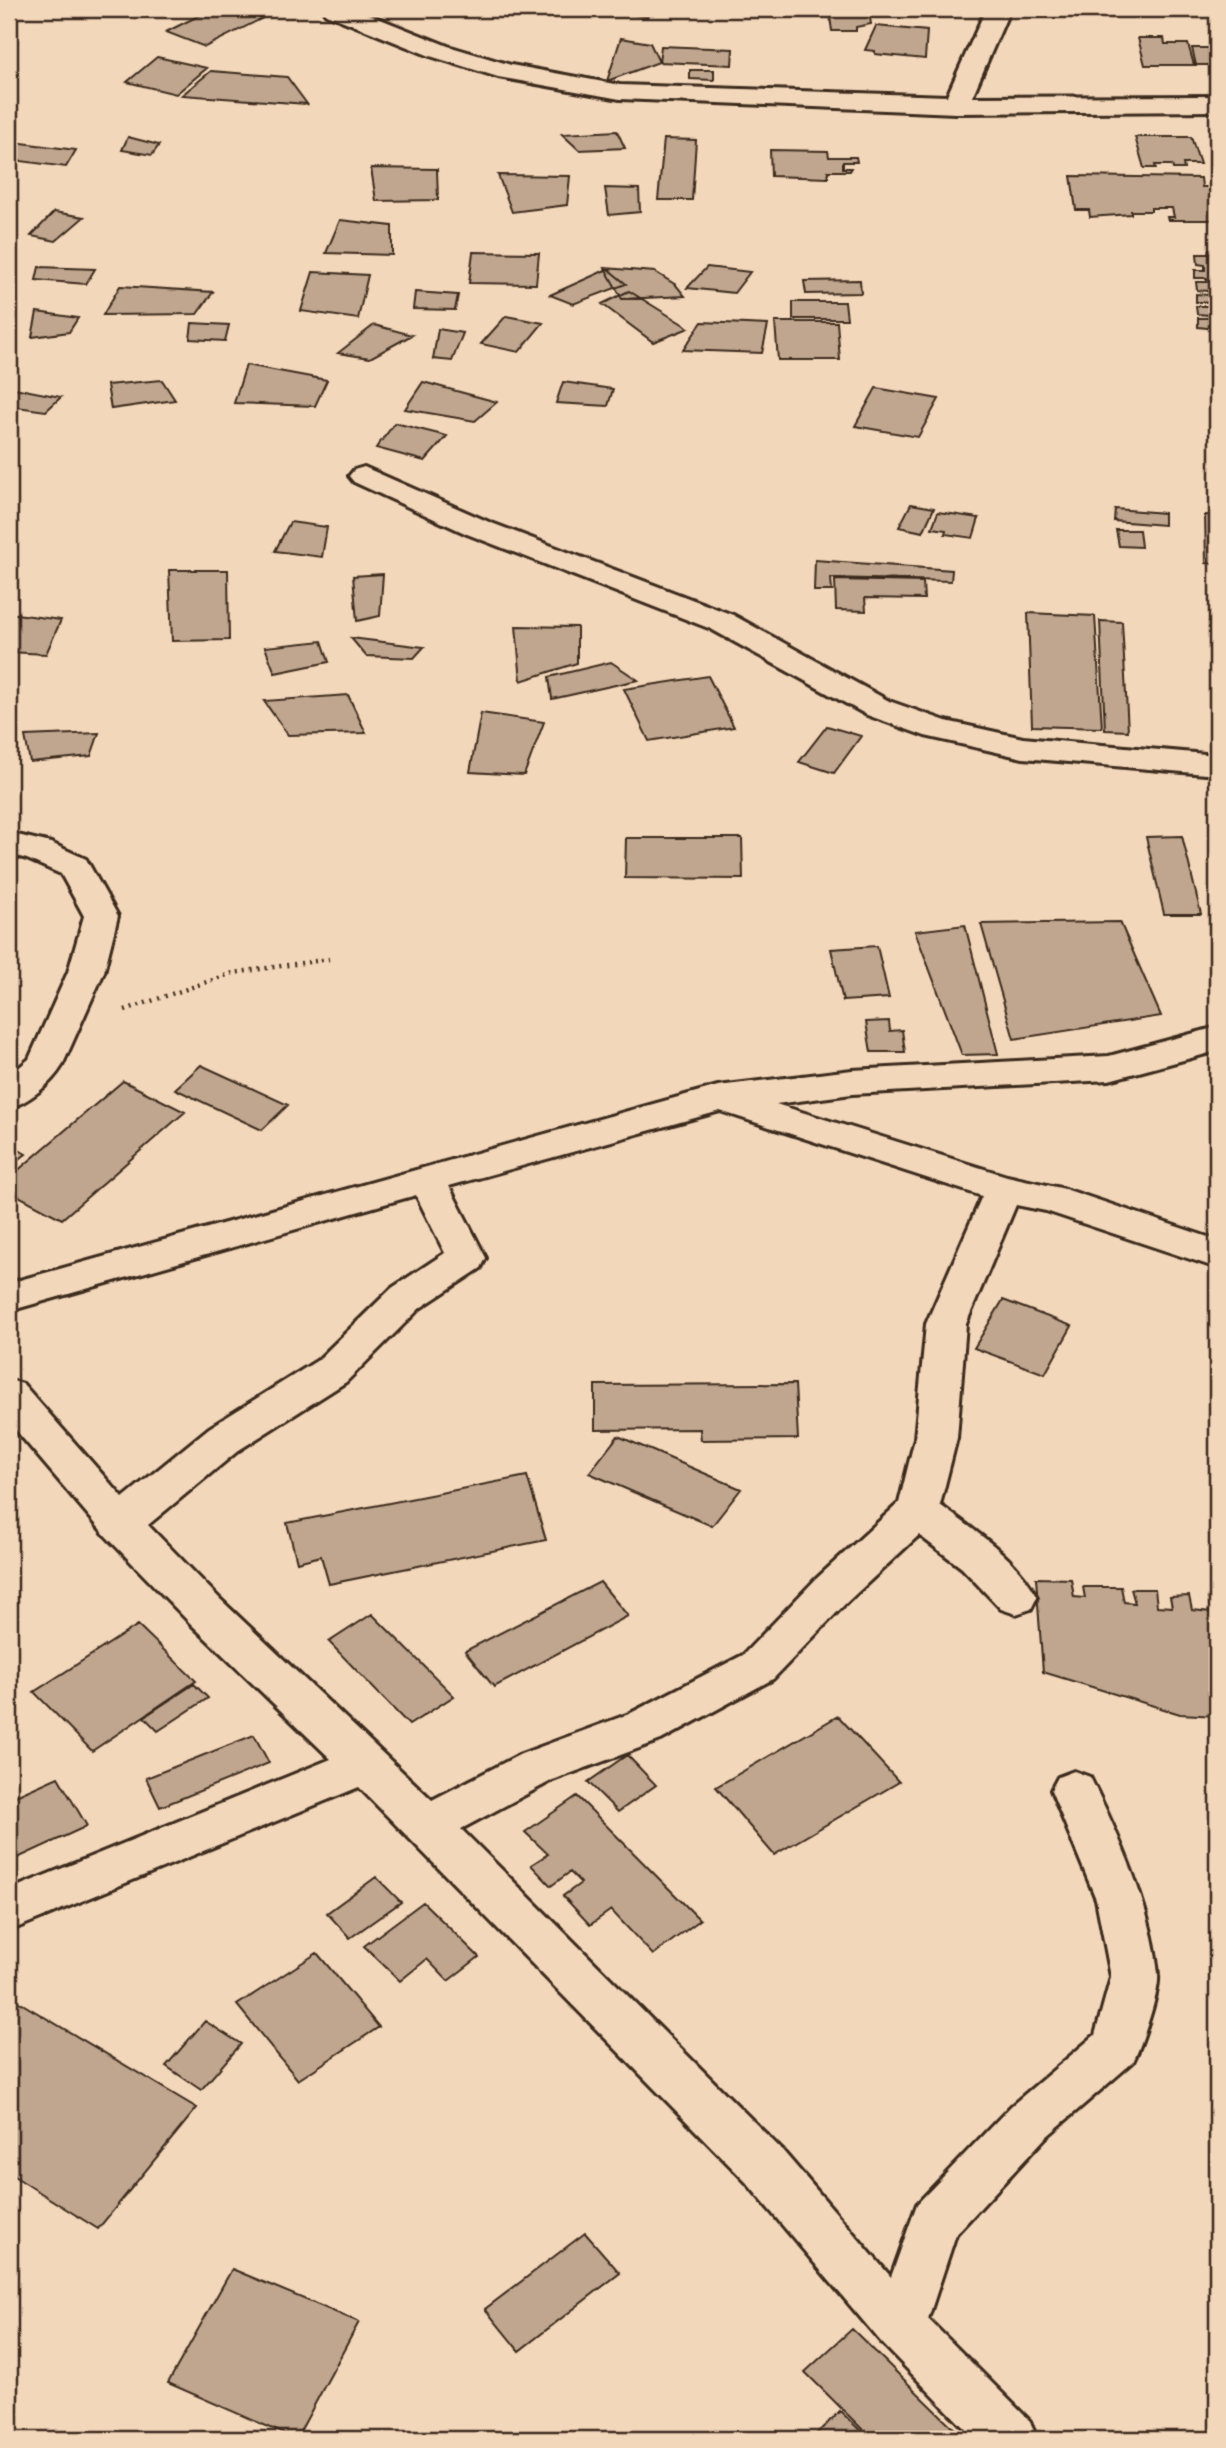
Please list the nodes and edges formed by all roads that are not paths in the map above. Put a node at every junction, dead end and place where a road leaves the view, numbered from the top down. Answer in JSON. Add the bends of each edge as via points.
{"nodes":[{"id":1,"x":334,"y":9,"type":"edge"},
{"id":2,"x":998,"y":9,"type":"edge"},
{"id":3,"x":1217,"y":104,"type":"edge"},
{"id":4,"x":956,"y":105,"type":"junction"},
{"id":5,"x":364,"y":476,"type":"dead end"},
{"id":6,"x":1217,"y":765,"type":"edge"},
{"id":7,"x":9,"y":843,"type":"edge"},
{"id":8,"x":1217,"y":1039,"type":"edge"},
{"id":9,"x":9,"y":1096,"type":"edge"},
{"id":10,"x":718,"y":1099,"type":"junction"},
{"id":11,"x":427,"y":1180,"type":"junction"},
{"id":12,"x":1004,"y":1189,"type":"junction"},
{"id":13,"x":1217,"y":1254,"type":"edge"},
{"id":14,"x":9,"y":1297,"type":"edge"},
{"id":15,"x":9,"y":1395,"type":"edge"},
{"id":16,"x":918,"y":1510,"type":"junction"},
{"id":17,"x":121,"y":1524,"type":"junction"},
{"id":18,"x":1016,"y":1597,"type":"dead end"},
{"id":19,"x":366,"y":1763,"type":"junction"},
{"id":20,"x":1074,"y":1790,"type":"dead end"},
{"id":21,"x":425,"y":1826,"type":"junction"},
{"id":22,"x":9,"y":1911,"type":"edge"},
{"id":23,"x":901,"y":2326,"type":"junction"},
{"id":24,"x":1012,"y":2439,"type":"edge"}],
"edges":[{"from":1,"to":4,"type":"street","via":[[439,51],[507,72],[620,92]]},
{"from":2,"to":4,"type":"street"},
{"from":3,"to":4,"type":"street"},
{"from":5,"to":6,"type":"street","via":[[478,528],[722,622],[878,708],[937,729],[1023,748]]},
{"from":7,"to":9,"type":"street","via":[[74,867],[102,916],[86,972],[44,1066]]},
{"from":8,"to":10,"type":"street","via":[[1109,1068],[852,1082]]},
{"from":10,"to":11,"type":"street"},
{"from":10,"to":12,"type":"street"},
{"from":11,"to":14,"type":"street"},
{"from":11,"to":17,"type":"street","via":[[467,1258],[406,1298],[332,1371],[224,1439]]},
{"from":12,"to":13,"type":"street","via":[[1051,1198]]},
{"from":12,"to":16,"type":"street","via":[[946,1324],[936,1438]]},
{"from":15,"to":17,"type":"street"},
{"from":16,"to":18,"type":"street","via":[[977,1556]]},
{"from":16,"to":21,"type":"street","via":[[758,1667],[645,1727],[537,1767]]},
{"from":17,"to":19,"type":"street","via":[[205,1611]]},
{"from":19,"to":21,"type":"street"},
{"from":19,"to":22,"type":"street"},
{"from":20,"to":23,"type":"street","via":[[1119,1899],[1135,1978],[1116,2047],[1028,2122],[935,2221]]},
{"from":21,"to":23,"type":"street","via":[[764,2165]]},
{"from":23,"to":24,"type":"street"}]}
